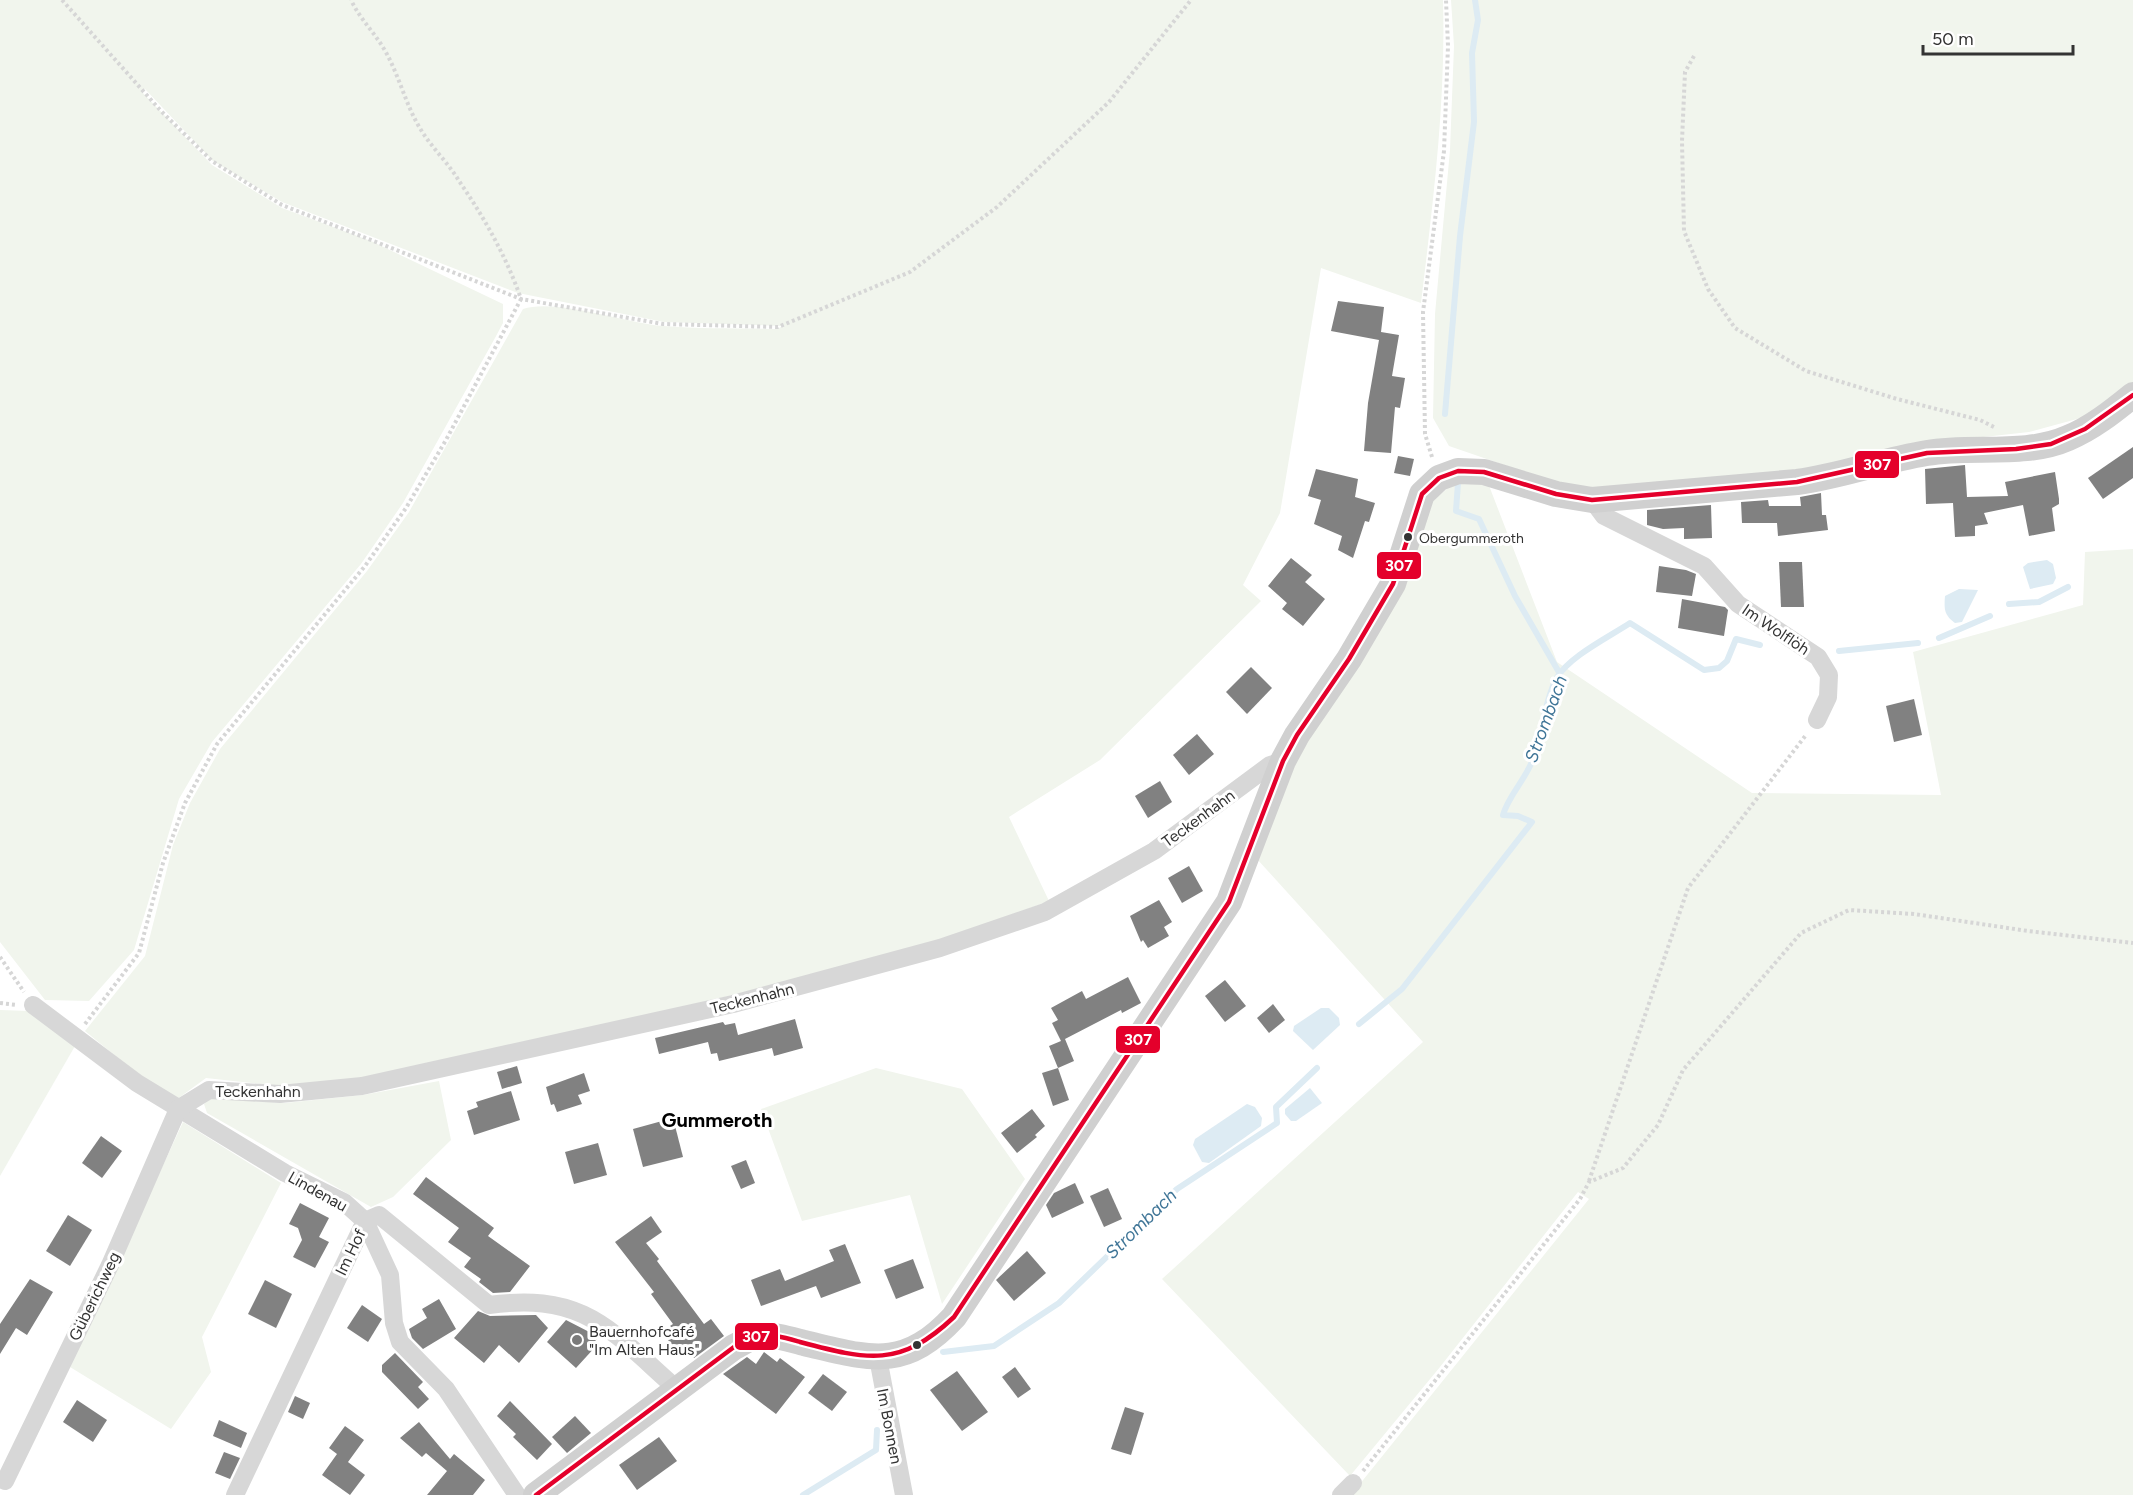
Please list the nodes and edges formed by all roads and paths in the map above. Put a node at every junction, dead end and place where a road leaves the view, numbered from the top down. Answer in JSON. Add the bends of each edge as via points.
{"nodes":[{"id":1,"x":62,"y":0,"type":"edge"},
{"id":2,"x":351,"y":0,"type":"edge"},
{"id":3,"x":1191,"y":0,"type":"edge"},
{"id":4,"x":1446,"y":0,"type":"edge"},
{"id":5,"x":1694,"y":56,"type":"dead end"},
{"id":6,"x":520,"y":299,"type":"junction"},
{"id":7,"x":2133,"y":395,"type":"edge"},
{"id":8,"x":2001,"y":431,"type":"dead end"},
{"id":9,"x":1439,"y":478,"type":"junction"},
{"id":10,"x":1592,"y":500,"type":"junction"},
{"id":11,"x":1817,"y":720,"type":"joint"},
{"id":12,"x":1283,"y":761,"type":"junction"},
{"id":13,"x":2133,"y":943,"type":"edge"},
{"id":14,"x":0,"y":957,"type":"edge"},
{"id":15,"x":33,"y":1005,"type":"joint"},
{"id":16,"x":76,"y":1036,"type":"junction"},
{"id":17,"x":178,"y":1109,"type":"junction"},
{"id":18,"x":1589,"y":1182,"type":"junction"},
{"id":19,"x":365,"y":1221,"type":"junction"},
{"id":20,"x":878,"y":1358,"type":"junction"},
{"id":21,"x":677,"y":1389,"type":"junction"},
{"id":22,"x":5,"y":1481,"type":"dead end"},
{"id":23,"x":1347,"y":1489,"type":"edge"},
{"id":24,"x":235,"y":1495,"type":"edge"},
{"id":25,"x":517,"y":1495,"type":"edge"},
{"id":26,"x":536,"y":1495,"type":"edge"},
{"id":27,"x":904,"y":1495,"type":"edge"}],
"edges":[{"from":1,"to":6,"type":"path","via":[[161,111],[212,161],[282,205]]},
{"from":2,"to":6,"type":"path","via":[[384,48],[421,130],[458,179],[489,231]]},
{"from":3,"to":6,"type":"path","via":[[1109,102],[997,207],[910,272],[778,327],[663,324]]},
{"from":4,"to":9,"type":"path","via":[[1444,151],[1423,312],[1425,434]]},
{"from":5,"to":8,"type":"path","via":[[1685,72],[1684,231],[1708,289],[1735,328],[1806,371],[1980,420]]},
{"from":6,"to":16,"type":"path","via":[[406,508],[365,566],[217,744],[185,803],[163,863],[139,953]]},
{"from":7,"to":10,"type":"street","via":[[2102,420],[2066,439],[2031,447],[1930,452],[1831,478]]},
{"from":9,"to":10,"type":"street","via":[[1458,471],[1484,472],[1556,494]]},
{"from":9,"to":12,"type":"street","via":[[1422,494],[1393,584]]},
{"from":10,"to":11,"type":"street","name":"Im Wolflöh","via":[[1604,516],[1704,566],[1738,604],[1818,657],[1829,675],[1828,697]]},
{"from":11,"to":18,"type":"path","via":[[1688,888]]},
{"from":12,"to":17,"type":"street","name":"Teckenhahn","via":[[1270,765],[1154,851],[1045,912],[940,948],[733,1004],[385,1082],[280,1094],[208,1090]]},
{"from":12,"to":20,"type":"street","via":[[1229,902],[961,1307],[934,1338],[912,1351]]},
{"from":13,"to":18,"type":"path","via":[[1914,914],[1849,910],[1801,933],[1683,1070],[1658,1125],[1623,1168]]},
{"from":14,"to":15,"type":"path"},
{"from":15,"to":16,"type":"street","name":"Lindenau"},
{"from":16,"to":17,"type":"street","name":"Lindenau"},
{"from":17,"to":19,"type":"street","name":"Lindenau","via":[[285,1173],[344,1202]]},
{"from":17,"to":22,"type":"street","name":"Güberichweg","via":[[110,1265]]},
{"from":18,"to":23,"type":"path","via":[[1580,1199],[1467,1344]]},
{"from":19,"to":21,"type":"street","name":"Im Hof","via":[[379,1215],[489,1305],[521,1301],[565,1305],[589,1315]]},
{"from":19,"to":24,"type":"street","name":"Im Hof"},
{"from":19,"to":25,"type":"street","name":"Lindenau","via":[[390,1275],[394,1323],[400,1342],[446,1389]]},
{"from":20,"to":21,"type":"street","via":[[772,1335],[756,1336],[734,1347]]},
{"from":20,"to":27,"type":"street","name":"Im Bonnen"},
{"from":21,"to":26,"type":"street"}]}
